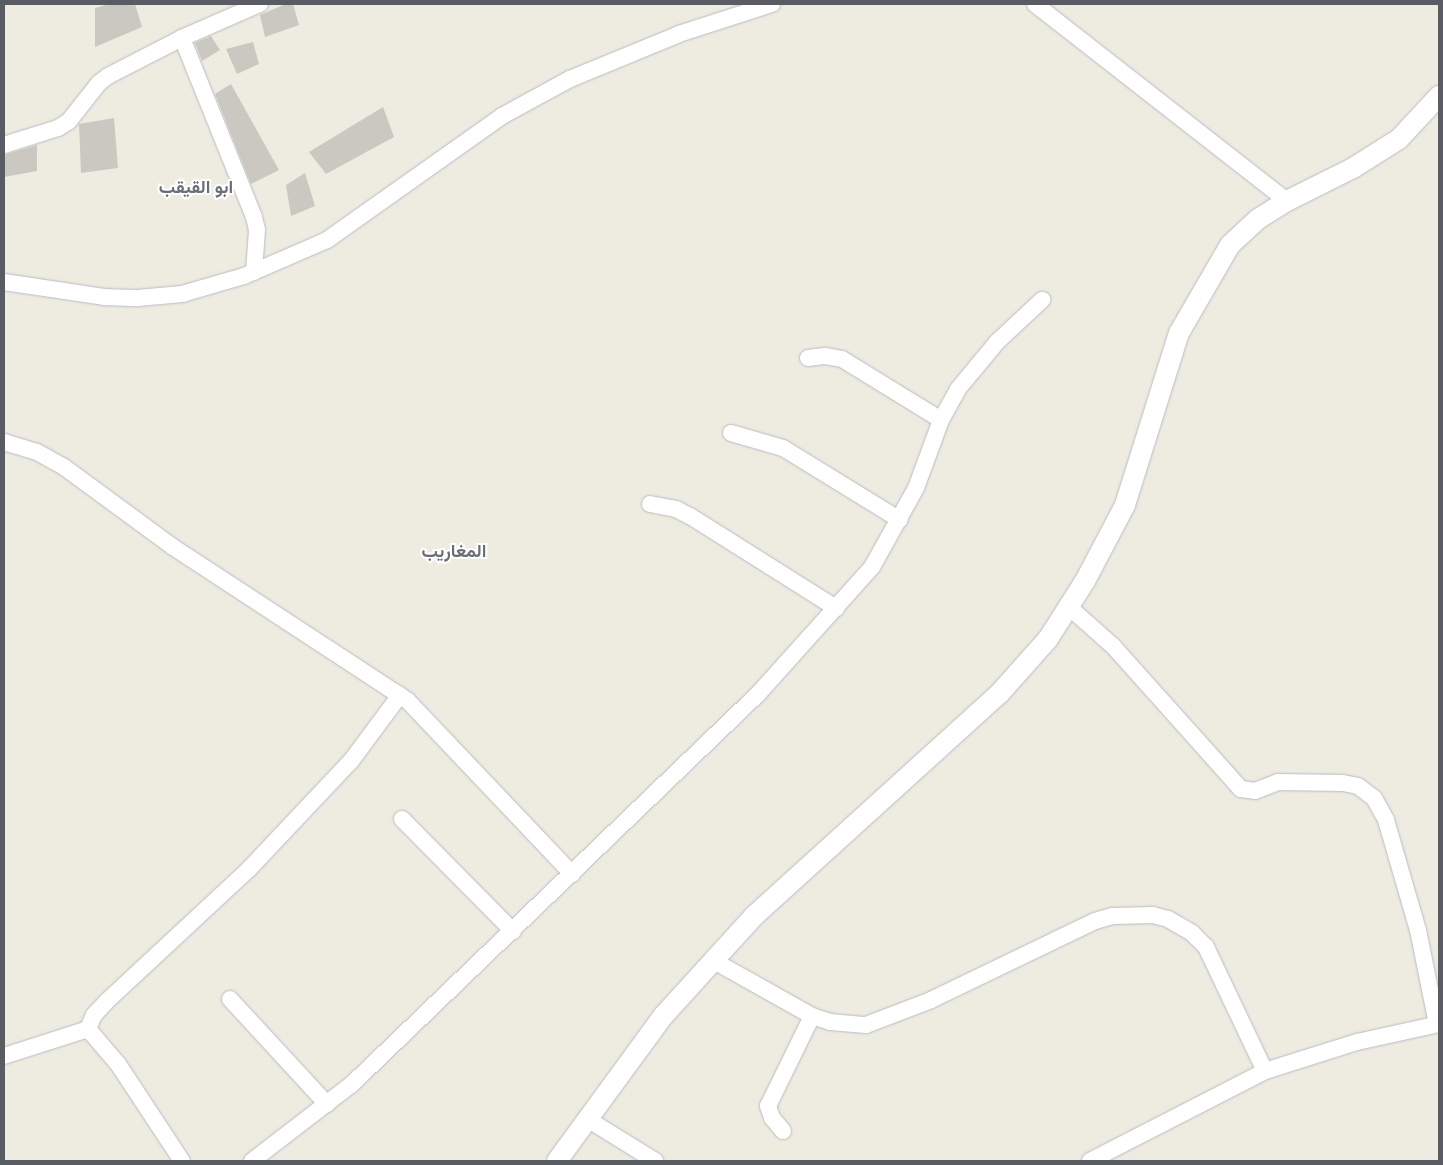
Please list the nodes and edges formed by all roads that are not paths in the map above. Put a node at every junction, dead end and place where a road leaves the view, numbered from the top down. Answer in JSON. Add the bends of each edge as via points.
{"nodes":[{"id":1,"x":260,"y":4,"type":"edge"},
{"id":2,"x":772,"y":4,"type":"edge"},
{"id":3,"x":1035,"y":4,"type":"edge"},
{"id":4,"x":182,"y":38,"type":"junction"},
{"id":5,"x":1439,"y":96,"type":"edge"},
{"id":6,"x":4,"y":145,"type":"edge"},
{"id":7,"x":1286,"y":201,"type":"junction"},
{"id":8,"x":254,"y":272,"type":"junction"},
{"id":9,"x":4,"y":282,"type":"edge"},
{"id":10,"x":1042,"y":300,"type":"dead end"},
{"id":11,"x":808,"y":358,"type":"dead end"},
{"id":12,"x":941,"y":420,"type":"junction"},
{"id":13,"x":731,"y":433,"type":"dead end"},
{"id":14,"x":4,"y":442,"type":"edge"},
{"id":15,"x":650,"y":504,"type":"dead end"},
{"id":16,"x":900,"y":520,"type":"junction"},
{"id":17,"x":1069,"y":607,"type":"junction"},
{"id":18,"x":836,"y":608,"type":"junction"},
{"id":19,"x":400,"y":695,"type":"junction"},
{"id":20,"x":402,"y":819,"type":"dead end"},
{"id":21,"x":572,"y":874,"type":"junction"},
{"id":22,"x":512,"y":931,"type":"junction"},
{"id":23,"x":714,"y":961,"type":"junction"},
{"id":24,"x":230,"y":999,"type":"dead end"},
{"id":25,"x":812,"y":1016,"type":"junction"},
{"id":26,"x":1438,"y":1024,"type":"edge"},
{"id":27,"x":88,"y":1029,"type":"junction"},
{"id":28,"x":4,"y":1056,"type":"edge"},
{"id":29,"x":1264,"y":1071,"type":"junction"},
{"id":30,"x":327,"y":1104,"type":"junction"},
{"id":31,"x":589,"y":1120,"type":"junction"},
{"id":32,"x":783,"y":1131,"type":"dead end"},
{"id":33,"x":182,"y":1161,"type":"edge"},
{"id":34,"x":252,"y":1161,"type":"edge"},
{"id":35,"x":557,"y":1161,"type":"edge"},
{"id":36,"x":655,"y":1161,"type":"edge"},
{"id":37,"x":1090,"y":1161,"type":"edge"}],
"edges":[{"from":1,"to":4,"type":"street"},
{"from":2,"to":8,"type":"street","via":[[611,60],[570,79],[502,116],[347,228],[305,251]]},
{"from":3,"to":7,"type":"street"},
{"from":4,"to":6,"type":"street","via":[[99,83],[69,121],[58,128]]},
{"from":4,"to":8,"type":"street","via":[[254,217],[257,230]]},
{"from":5,"to":7,"type":"street","via":[[1399,139],[1353,168]]},
{"from":7,"to":17,"type":"street","via":[[1258,219],[1230,246],[1179,333],[1125,505]]},
{"from":8,"to":9,"type":"street","via":[[182,294],[138,298],[104,298]]},
{"from":10,"to":12,"type":"street","via":[[980,361],[958,389]]},
{"from":11,"to":12,"type":"street","via":[[842,359]]},
{"from":12,"to":16,"type":"street"},
{"from":13,"to":16,"type":"street","via":[[783,448]]},
{"from":14,"to":19,"type":"street","via":[[37,452],[64,467],[174,547]]},
{"from":15,"to":18,"type":"street","via":[[676,509],[690,516]]},
{"from":16,"to":18,"type":"street","via":[[872,567]]},
{"from":17,"to":23,"type":"street","via":[[1033,657],[998,694],[754,916]]},
{"from":17,"to":26,"type":"street","via":[[1113,646],[1241,789],[1255,791],[1278,782],[1343,783],[1358,786],[1374,798],[1386,820],[1418,930]]},
{"from":18,"to":21,"type":"street","via":[[759,693]]},
{"from":19,"to":21,"type":"street","via":[[427,718]]},
{"from":19,"to":27,"type":"street","via":[[344,768],[250,868],[106,1001],[94,1015]]},
{"from":20,"to":22,"type":"street"},
{"from":21,"to":22,"type":"street"},
{"from":22,"to":30,"type":"street"},
{"from":23,"to":25,"type":"street"},
{"from":23,"to":31,"type":"street","via":[[664,1015]]},
{"from":24,"to":30,"type":"street"},
{"from":25,"to":29,"type":"street","via":[[850,1025],[885,1020],[1095,921],[1113,916],[1153,915],[1168,919],[1192,933],[1206,947]]},
{"from":25,"to":32,"type":"street","via":[[768,1106],[772,1118]]},
{"from":26,"to":29,"type":"street","via":[[1357,1042]]},
{"from":27,"to":28,"type":"street"},
{"from":27,"to":33,"type":"street","via":[[118,1064]]},
{"from":29,"to":37,"type":"street"},
{"from":30,"to":34,"type":"street"},
{"from":31,"to":35,"type":"street"},
{"from":31,"to":36,"type":"street"}]}
